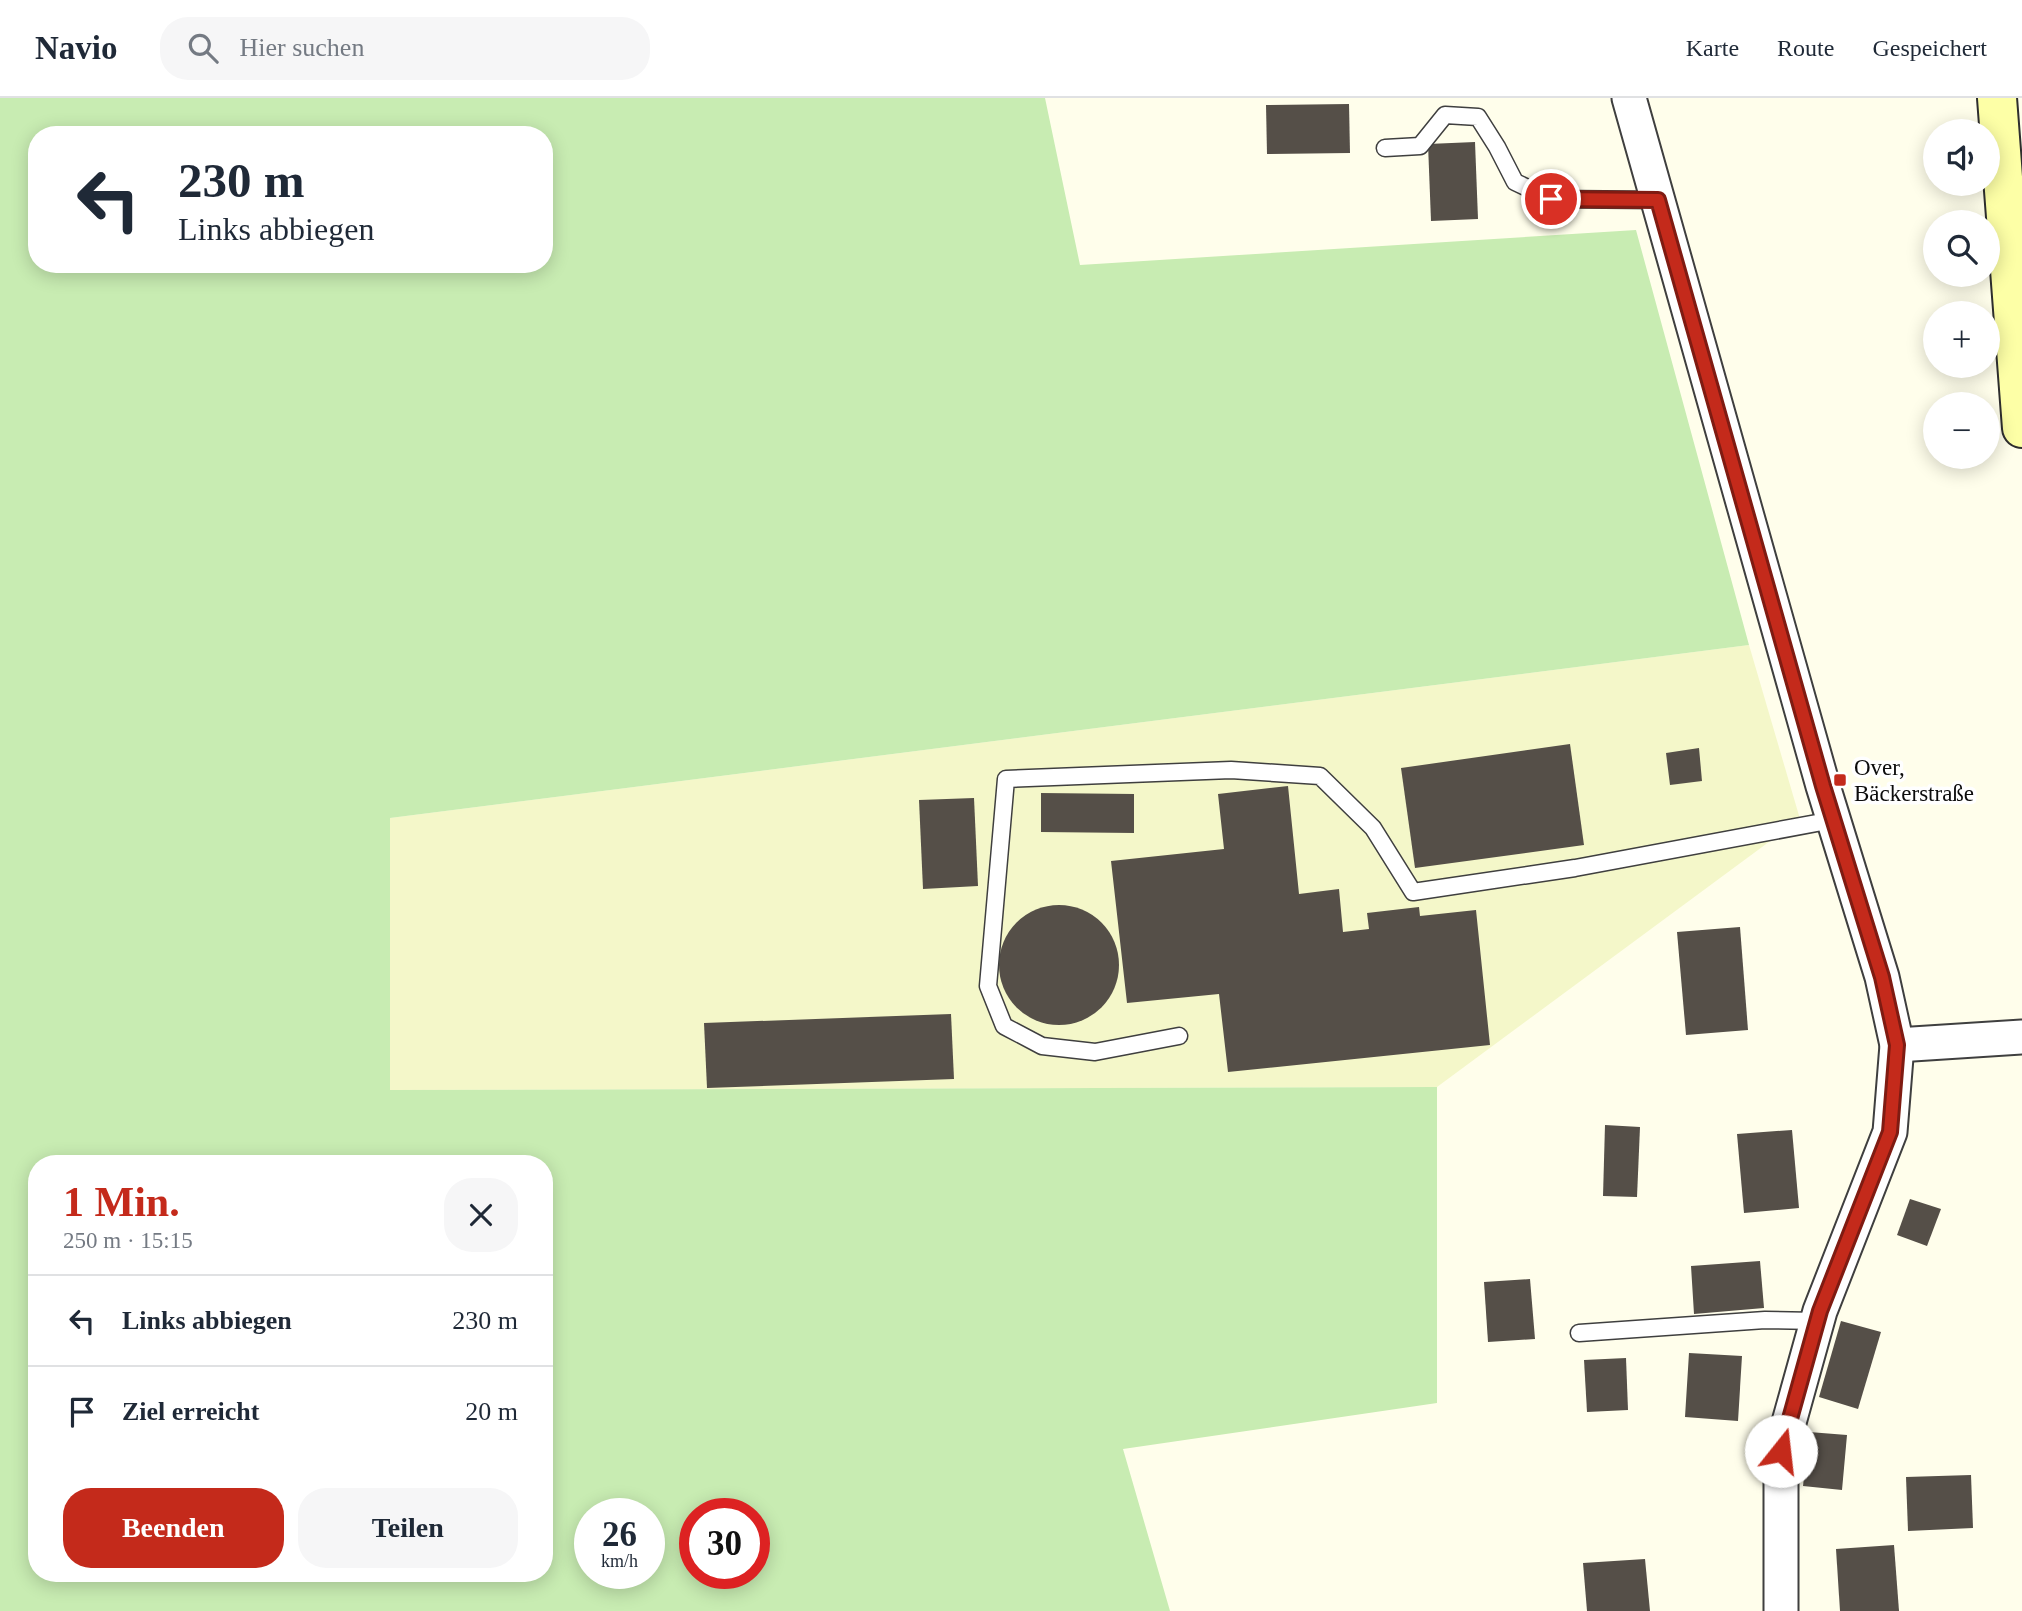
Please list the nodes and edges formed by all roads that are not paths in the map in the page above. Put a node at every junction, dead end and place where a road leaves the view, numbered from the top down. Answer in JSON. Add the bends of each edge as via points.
{"nodes":[{"id":1,"x":1629,"y":98,"type":"edge"},
{"id":2,"x":1997,"y":98,"type":"edge"},
{"id":3,"x":1385,"y":148,"type":"dead end"},
{"id":4,"x":1658,"y":200,"type":"junction"},
{"id":5,"x":2022,"y":429,"type":"edge"},
{"id":6,"x":1833,"y":820,"type":"junction"},
{"id":7,"x":1180,"y":1036,"type":"dead end"},
{"id":8,"x":2022,"y":1037,"type":"edge"},
{"id":9,"x":1897,"y":1045,"type":"junction"},
{"id":10,"x":1817,"y":1321,"type":"junction"},
{"id":11,"x":1579,"y":1332,"type":"dead end"},
{"id":12,"x":1781,"y":1611,"type":"edge"}],
"edges":[{"from":1,"to":4,"type":"street"},
{"from":2,"to":5,"type":"street"},
{"from":3,"to":4,"type":"lane","via":[[1420,146],[1445,115],[1478,117],[1515,182],[1551,199]]},
{"from":4,"to":6,"type":"street"},
{"from":6,"to":7,"type":"lane","via":[[1576,869],[1413,892],[1373,828],[1321,776],[1231,770],[1006,779],[988,986],[1004,1026],[1042,1046],[1095,1052]]},
{"from":6,"to":9,"type":"street","via":[[1882,977]]},
{"from":8,"to":9,"type":"street"},
{"from":9,"to":10,"type":"street","via":[[1890,1132]]},
{"from":10,"to":11,"type":"lane"},
{"from":10,"to":12,"type":"street","via":[[1781,1451]]}]}
